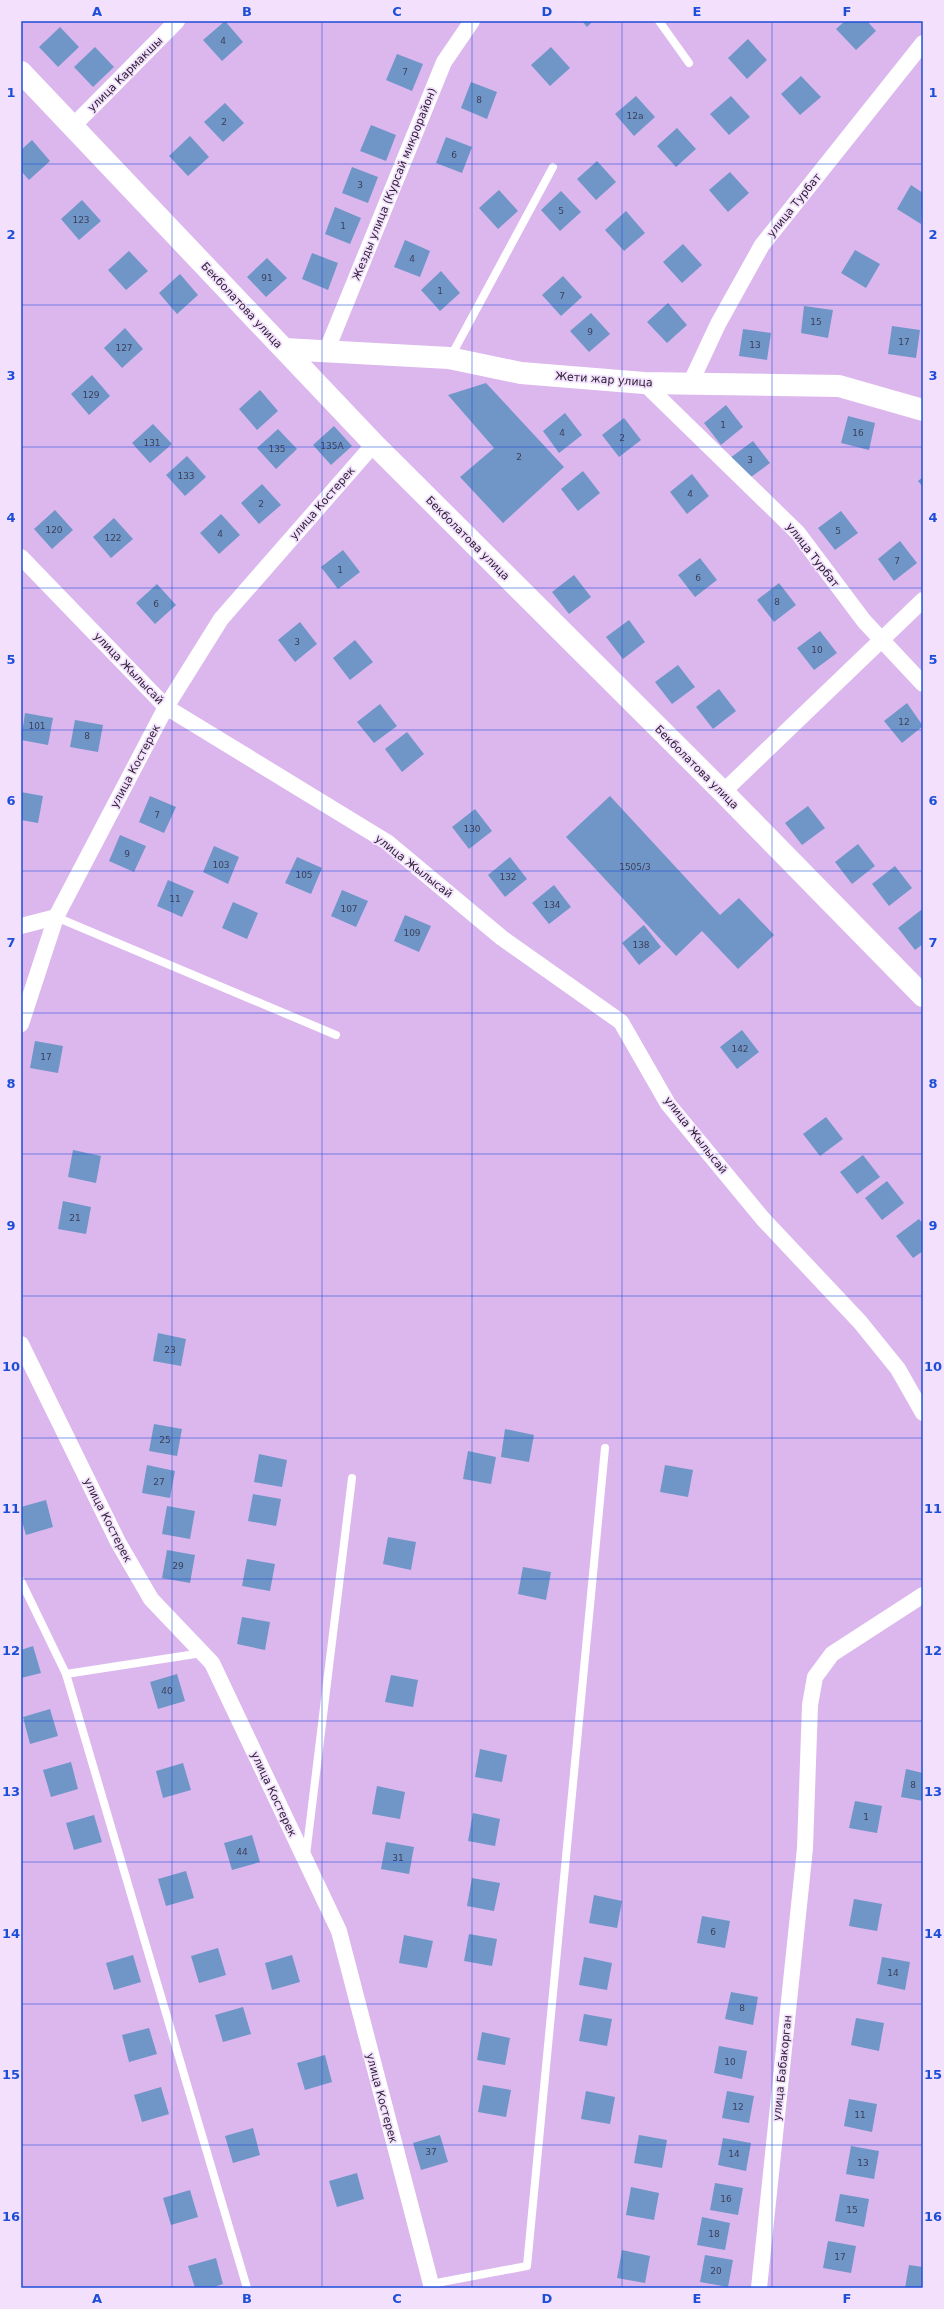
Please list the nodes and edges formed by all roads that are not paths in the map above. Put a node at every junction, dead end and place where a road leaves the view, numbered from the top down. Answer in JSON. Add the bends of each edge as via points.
{"nodes":[{"id":1,"x":177,"y":21,"type":"edge"},
{"id":2,"x":472,"y":21,"type":"edge"},
{"id":3,"x":659,"y":21,"type":"edge"},
{"id":4,"x":923,"y":43,"type":"edge"},
{"id":5,"x":689,"y":63,"type":"dead end"},
{"id":6,"x":21,"y":72,"type":"edge"},
{"id":7,"x":73,"y":126,"type":"junction"},
{"id":8,"x":553,"y":168,"type":"dead end"},
{"id":9,"x":284,"y":349,"type":"junction"},
{"id":10,"x":326,"y":352,"type":"junction"},
{"id":11,"x":449,"y":358,"type":"junction"},
{"id":12,"x":644,"y":383,"type":"junction"},
{"id":13,"x":690,"y":384,"type":"junction"},
{"id":14,"x":923,"y":410,"type":"edge"},
{"id":15,"x":374,"y":444,"type":"junction"},
{"id":16,"x":21,"y":557,"type":"edge"},
{"id":17,"x":923,"y":600,"type":"edge"},
{"id":18,"x":882,"y":640,"type":"junction"},
{"id":19,"x":923,"y":684,"type":"edge"},
{"id":20,"x":166,"y":706,"type":"junction"},
{"id":21,"x":723,"y":792,"type":"junction"},
{"id":22,"x":56,"y":917,"type":"junction"},
{"id":23,"x":21,"y":926,"type":"edge"},
{"id":24,"x":923,"y":996,"type":"edge"},
{"id":25,"x":21,"y":1024,"type":"edge"},
{"id":26,"x":336,"y":1035,"type":"dead end"},
{"id":27,"x":21,"y":1344,"type":"edge"},
{"id":28,"x":923,"y":1413,"type":"edge"},
{"id":29,"x":605,"y":1448,"type":"dead end"},
{"id":30,"x":352,"y":1478,"type":"dead end"},
{"id":31,"x":21,"y":1581,"type":"edge"},
{"id":32,"x":923,"y":1595,"type":"edge"},
{"id":33,"x":202,"y":1653,"type":"junction"},
{"id":34,"x":66,"y":1674,"type":"junction"},
{"id":35,"x":305,"y":1860,"type":"junction"},
{"id":36,"x":431,"y":2286,"type":"edge"},
{"id":37,"x":247,"y":2288,"type":"edge"},
{"id":38,"x":758,"y":2288,"type":"edge"}],
"edges":[{"from":1,"to":7,"type":"street","name":"улица Кармакшы"},
{"from":2,"to":10,"type":"street","name":"Жезды улица (Курсай микрорайон)","via":[[444,62]]},
{"from":3,"to":5,"type":"lane"},
{"from":4,"to":13,"type":"street","name":"улица Турбат","via":[[762,245],[718,324]]},
{"from":6,"to":7,"type":"street","name":"Бекболатова улица"},
{"from":7,"to":9,"type":"street","name":"Бекболатова улица"},
{"from":8,"to":11,"type":"lane"},
{"from":9,"to":10,"type":"street","name":"Жети жар улица"},
{"from":9,"to":15,"type":"street","name":"Бекболатова улица"},
{"from":10,"to":11,"type":"street","name":"Жети жар улица"},
{"from":11,"to":12,"type":"street","name":"Жети жар улица","via":[[521,373]]},
{"from":12,"to":13,"type":"street","name":"Жети жар улица"},
{"from":12,"to":18,"type":"street","name":"улица Турбат","via":[[798,533],[864,621]]},
{"from":13,"to":14,"type":"street","name":"Жети жар улица","via":[[838,386]]},
{"from":15,"to":20,"type":"street","name":"улица Костерек","via":[[221,619]]},
{"from":15,"to":21,"type":"street","name":"Бекболатова улица"},
{"from":16,"to":20,"type":"street","name":"улица Жылысай"},
{"from":17,"to":18,"type":"street"},
{"from":18,"to":19,"type":"street","name":"улица Турбат"},
{"from":18,"to":21,"type":"street"},
{"from":20,"to":22,"type":"street","name":"улица Костерек"},
{"from":20,"to":28,"type":"street","name":"улица Жылысай","via":[[388,842],[502,938],[621,1022],[668,1104],[763,1219],[860,1322],[898,1369]]},
{"from":21,"to":24,"type":"street","name":"Бекболатова улица"},
{"from":22,"to":23,"type":"street"},
{"from":22,"to":25,"type":"street","name":"улица Костерек"},
{"from":22,"to":26,"type":"lane"},
{"from":27,"to":33,"type":"street","name":"улица Костерек","via":[[118,1542],[150,1599]]},
{"from":29,"to":36,"type":"lane","via":[[527,2266]]},
{"from":30,"to":35,"type":"lane"},
{"from":31,"to":34,"type":"lane"},
{"from":32,"to":38,"type":"street","name":"улица Бабакорган","via":[[832,1654],[815,1677],[810,1706],[805,1848]]},
{"from":33,"to":34,"type":"lane"},
{"from":33,"to":35,"type":"street","name":"улица Костерек","via":[[212,1663]]},
{"from":34,"to":37,"type":"lane"},
{"from":35,"to":36,"type":"street","name":"улица Костерек","via":[[339,1931]]}]}
